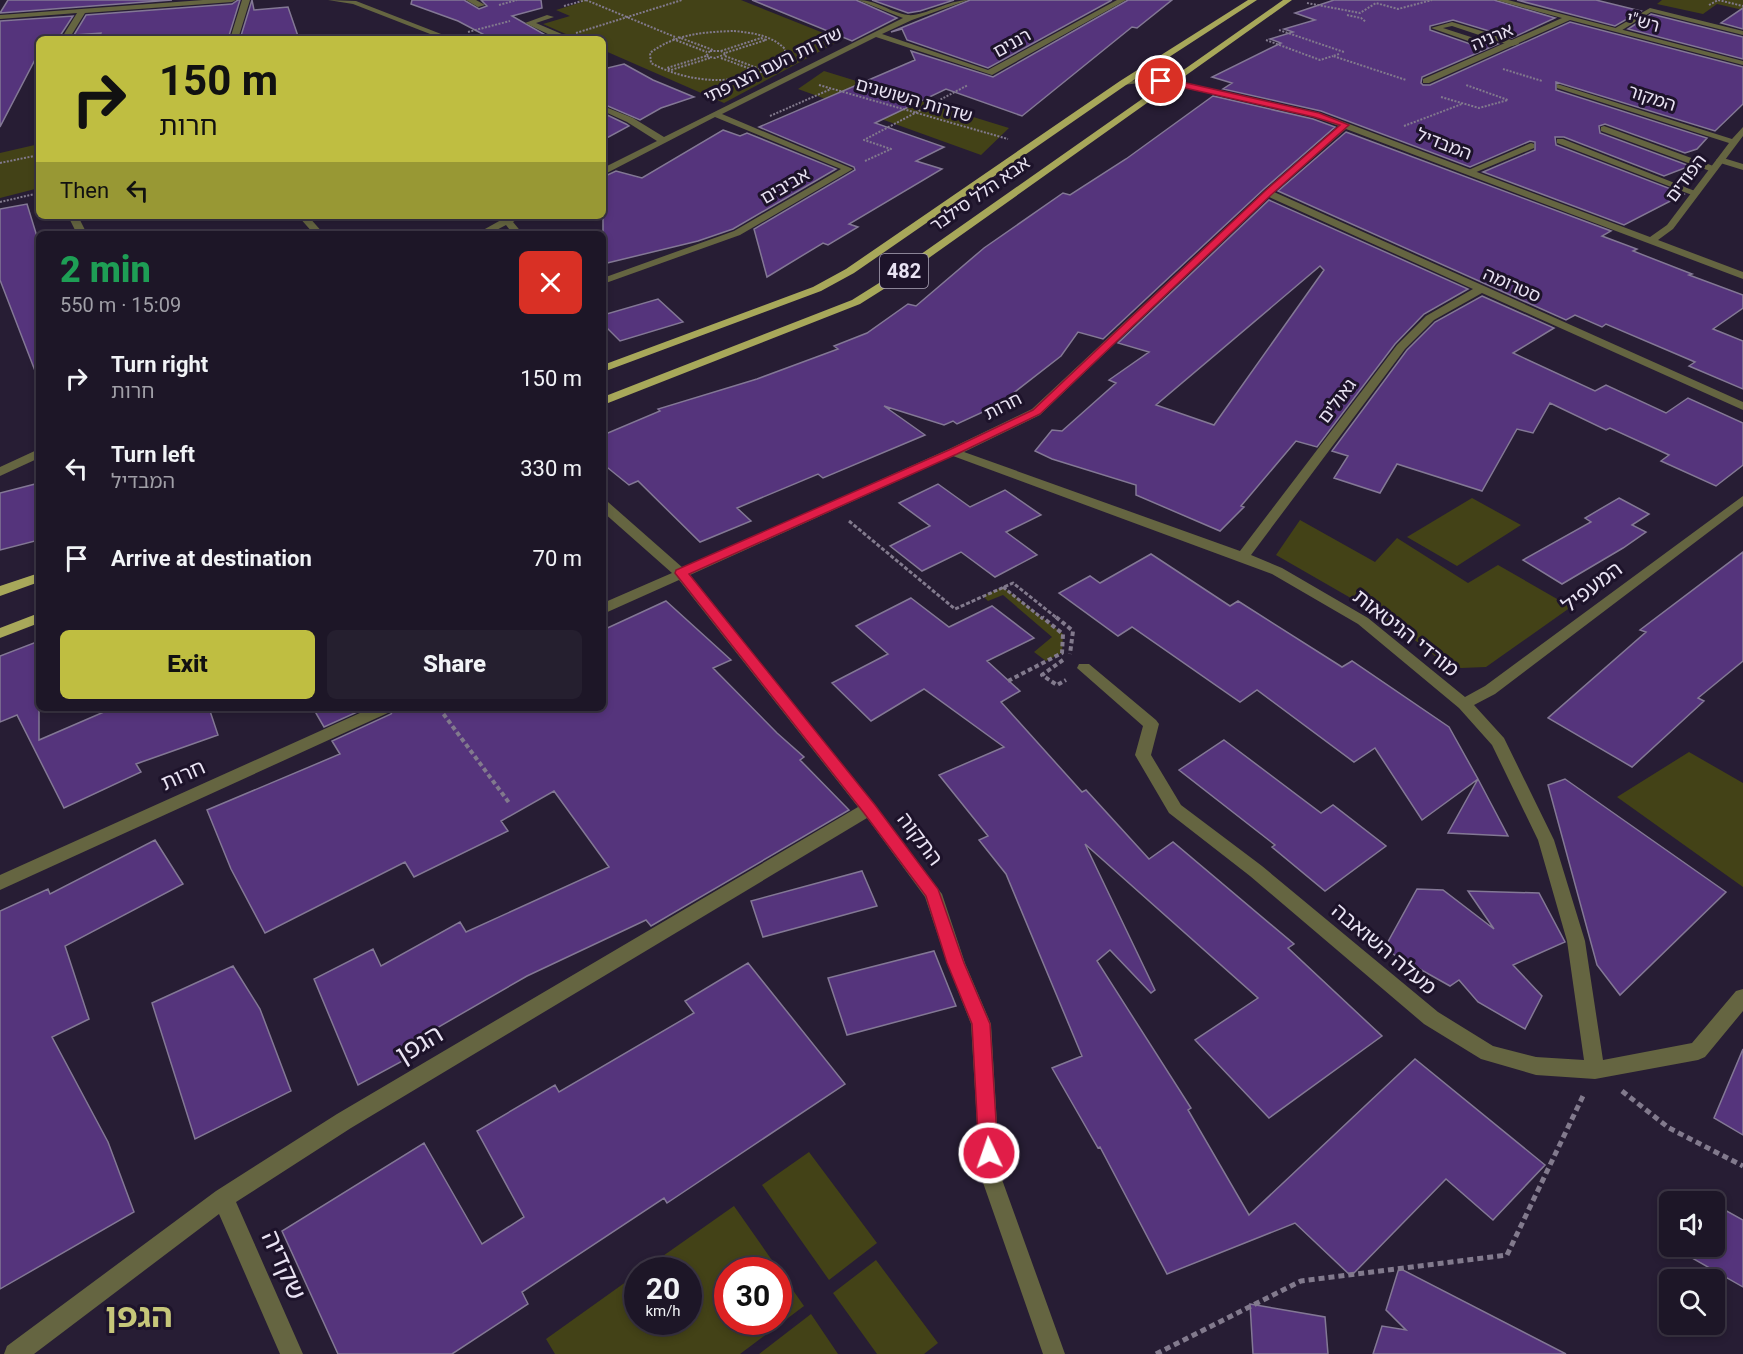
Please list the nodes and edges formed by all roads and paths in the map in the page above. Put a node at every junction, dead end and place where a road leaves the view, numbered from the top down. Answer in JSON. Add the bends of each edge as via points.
{"nodes":[{"id":1,"x":232,"y":0,"type":"edge"},
{"id":2,"x":246,"y":0,"type":"edge"},
{"id":3,"x":332,"y":0,"type":"edge"},
{"id":4,"x":470,"y":0,"type":"edge"},
{"id":5,"x":585,"y":0,"type":"edge"},
{"id":6,"x":679,"y":0,"type":"edge"},
{"id":7,"x":862,"y":0,"type":"edge"},
{"id":8,"x":964,"y":0,"type":"edge"},
{"id":9,"x":1122,"y":0,"type":"edge"},
{"id":10,"x":1253,"y":0,"type":"edge"},
{"id":11,"x":1288,"y":0,"type":"edge"},
{"id":12,"x":1432,"y":0,"type":"edge"},
{"id":13,"x":1500,"y":0,"type":"edge"},
{"id":14,"x":1299,"y":3,"type":"dead end"},
{"id":15,"x":1305,"y":3,"type":"dead end"},
{"id":16,"x":481,"y":5,"type":"dead end"},
{"id":17,"x":81,"y":12,"type":"junction"},
{"id":18,"x":0,"y":17,"type":"edge"},
{"id":19,"x":550,"y":17,"type":"dead end"},
{"id":20,"x":629,"y":17,"type":"junction"},
{"id":21,"x":909,"y":18,"type":"junction"},
{"id":22,"x":1569,"y":18,"type":"junction"},
{"id":23,"x":1257,"y":22,"type":"junction"},
{"id":24,"x":1366,"y":22,"type":"dead end"},
{"id":25,"x":1249,"y":28,"type":"junction"},
{"id":26,"x":1616,"y":30,"type":"junction"},
{"id":27,"x":1743,"y":33,"type":"edge"},
{"id":28,"x":877,"y":34,"type":"junction"},
{"id":29,"x":67,"y":36,"type":"edge"},
{"id":30,"x":235,"y":36,"type":"edge"},
{"id":31,"x":442,"y":36,"type":"edge"},
{"id":32,"x":554,"y":36,"type":"edge"},
{"id":33,"x":565,"y":36,"type":"edge"},
{"id":34,"x":768,"y":37,"type":"junction"},
{"id":35,"x":675,"y":38,"type":"junction"},
{"id":36,"x":763,"y":39,"type":"junction"},
{"id":37,"x":1474,"y":41,"type":"dead end"},
{"id":38,"x":1515,"y":44,"type":"junction"},
{"id":39,"x":714,"y":51,"type":"junction"},
{"id":40,"x":721,"y":51,"type":"junction"},
{"id":41,"x":1344,"y":52,"type":"dead end"},
{"id":42,"x":707,"y":54,"type":"junction"},
{"id":43,"x":725,"y":54,"type":"junction"},
{"id":44,"x":1339,"y":54,"type":"dead end"},
{"id":45,"x":1333,"y":56,"type":"junction"},
{"id":46,"x":710,"y":58,"type":"junction"},
{"id":47,"x":720,"y":58,"type":"junction"},
{"id":48,"x":1475,"y":61,"type":"junction"},
{"id":49,"x":1743,"y":63,"type":"edge"},
{"id":50,"x":669,"y":69,"type":"junction"},
{"id":51,"x":766,"y":70,"type":"junction"},
{"id":52,"x":663,"y":71,"type":"junction"},
{"id":53,"x":760,"y":73,"type":"junction"},
{"id":54,"x":989,"y":73,"type":"junction"},
{"id":55,"x":1440,"y":75,"type":"junction"},
{"id":56,"x":789,"y":77,"type":"junction"},
{"id":57,"x":1408,"y":81,"type":"dead end"},
{"id":58,"x":1426,"y":81,"type":"dead end"},
{"id":59,"x":1173,"y":82,"type":"junction"},
{"id":60,"x":1123,"y":83,"type":"junction"},
{"id":61,"x":1560,"y":86,"type":"joint"},
{"id":62,"x":831,"y":89,"type":"junction"},
{"id":63,"x":1432,"y":93,"type":"dead end"},
{"id":64,"x":1462,"y":104,"type":"junction"},
{"id":65,"x":606,"y":110,"type":"edge"},
{"id":66,"x":917,"y":113,"type":"junction"},
{"id":67,"x":715,"y":114,"type":"junction"},
{"id":68,"x":1430,"y":116,"type":"dead end"},
{"id":69,"x":1345,"y":125,"type":"junction"},
{"id":70,"x":748,"y":127,"type":"junction"},
{"id":71,"x":1604,"y":129,"type":"dead end"},
{"id":72,"x":1743,"y":129,"type":"edge"},
{"id":73,"x":664,"y":141,"type":"junction"},
{"id":74,"x":1560,"y":141,"type":"dead end"},
{"id":75,"x":1734,"y":142,"type":"junction"},
{"id":76,"x":1033,"y":146,"type":"junction"},
{"id":77,"x":1531,"y":147,"type":"dead end"},
{"id":78,"x":36,"y":156,"type":"edge"},
{"id":79,"x":1720,"y":160,"type":"junction"},
{"id":80,"x":0,"y":164,"type":"edge"},
{"id":81,"x":1743,"y":167,"type":"edge"},
{"id":82,"x":848,"y":169,"type":"junction"},
{"id":83,"x":1713,"y":169,"type":"junction"},
{"id":84,"x":606,"y":170,"type":"edge"},
{"id":85,"x":1471,"y":171,"type":"junction"},
{"id":86,"x":1268,"y":193,"type":"junction"},
{"id":87,"x":36,"y":194,"type":"edge"},
{"id":88,"x":1695,"y":194,"type":"junction"},
{"id":89,"x":0,"y":202,"type":"edge"},
{"id":90,"x":306,"y":219,"type":"edge"},
{"id":91,"x":507,"y":219,"type":"edge"},
{"id":92,"x":316,"y":231,"type":"edge"},
{"id":93,"x":486,"y":231,"type":"edge"},
{"id":94,"x":1651,"y":241,"type":"junction"},
{"id":95,"x":1743,"y":276,"type":"edge"},
{"id":96,"x":606,"y":280,"type":"edge"},
{"id":97,"x":1480,"y":289,"type":"junction"},
{"id":98,"x":606,"y":368,"type":"edge"},
{"id":99,"x":606,"y":400,"type":"edge"},
{"id":100,"x":1743,"y":406,"type":"edge"},
{"id":101,"x":953,"y":452,"type":"junction"},
{"id":102,"x":36,"y":454,"type":"edge"},
{"id":103,"x":0,"y":472,"type":"edge"},
{"id":104,"x":1743,"y":500,"type":"edge"},
{"id":105,"x":831,"y":506,"type":"junction"},
{"id":106,"x":606,"y":508,"type":"edge"},
{"id":107,"x":1243,"y":556,"type":"junction"},
{"id":108,"x":681,"y":573,"type":"junction"},
{"id":109,"x":36,"y":578,"type":"edge"},
{"id":110,"x":1003,"y":587,"type":"junction"},
{"id":111,"x":0,"y":591,"type":"edge"},
{"id":112,"x":606,"y":608,"type":"edge"},
{"id":113,"x":36,"y":619,"type":"edge"},
{"id":114,"x":0,"y":633,"type":"edge"},
{"id":115,"x":1084,"y":668,"type":"joint"},
{"id":116,"x":1008,"y":681,"type":"dead end"},
{"id":117,"x":1464,"y":704,"type":"junction"},
{"id":118,"x":378,"y":711,"type":"edge"},
{"id":119,"x":441,"y":711,"type":"edge"},
{"id":120,"x":510,"y":804,"type":"dead end"},
{"id":121,"x":869,"y":809,"type":"junction"},
{"id":122,"x":0,"y":883,"type":"edge"},
{"id":123,"x":1743,"y":997,"type":"edge"},
{"id":124,"x":1595,"y":1071,"type":"junction"},
{"id":125,"x":1743,"y":1166,"type":"edge"},
{"id":126,"x":223,"y":1198,"type":"junction"},
{"id":127,"x":15,"y":1354,"type":"edge"},
{"id":128,"x":292,"y":1354,"type":"edge"},
{"id":129,"x":1054,"y":1354,"type":"edge"},
{"id":130,"x":1156,"y":1354,"type":"edge"}],
"edges":[{"from":1,"to":17,"type":"street"},
{"from":2,"to":30,"type":"street"},
{"from":3,"to":31,"type":"street","via":[[354,2]]},
{"from":4,"to":16,"type":"street"},
{"from":5,"to":20,"type":"path"},
{"from":6,"to":20,"type":"path"},
{"from":7,"to":21,"type":"street"},
{"from":8,"to":21,"type":"street","name":"שדרות העם הצרפתי"},
{"from":9,"to":54,"type":"street","name":"רננים"},
{"from":10,"to":60,"type":"main road","name":"אבא הלל סילבר","number":"482"},
{"from":11,"to":23,"type":"main road","name":"אבא הלל סילבר","number":"482"},
{"from":12,"to":15,"type":"path","via":[[1398,9],[1376,3],[1354,14]]},
{"from":13,"to":22,"type":"street","name":"רש\"י"},
{"from":14,"to":24,"type":"path"},
{"from":17,"to":18,"type":"street"},
{"from":17,"to":29,"type":"street"},
{"from":19,"to":32,"type":"street","via":[[529,23]]},
{"from":20,"to":33,"type":"path"},
{"from":20,"to":35,"type":"path"},
{"from":21,"to":28,"type":"street","name":"שדרות העם הצרפתי"},
{"from":22,"to":26,"type":"street","name":"רש\"י"},
{"from":22,"to":38,"type":"street","name":"ארניה"},
{"from":23,"to":25,"type":"main road","name":"אבא הלל סילבר","number":"482"},
{"from":23,"to":41,"type":"path"},
{"from":25,"to":45,"type":"path","via":[[1263,33],[1265,39],[1320,60]]},
{"from":25,"to":59,"type":"main road","name":"אבא הלל סילבר","number":"482"},
{"from":26,"to":27,"type":"street","via":[[1650,10]]},
{"from":26,"to":49,"type":"street","name":"רש\"י"},
{"from":28,"to":54,"type":"street","name":"רננים"},
{"from":28,"to":56,"type":"street","name":"שדרות העם הצרפתי"},
{"from":34,"to":35,"type":"path","via":[[734,31]]},
{"from":34,"to":36,"type":"path"},
{"from":34,"to":51,"type":"path","via":[[782,45],[785,58]]},
{"from":35,"to":39,"type":"path"},
{"from":35,"to":42,"type":"path"},
{"from":35,"to":52,"type":"path","via":[[650,53],[651,63]]},
{"from":36,"to":40,"type":"path"},
{"from":36,"to":43,"type":"path","via":[[766,40]]},
{"from":37,"to":38,"type":"street","via":[[1435,28],[1452,24]]},
{"from":38,"to":48,"type":"street","name":"ארניה"},
{"from":39,"to":40,"type":"path"},
{"from":39,"to":42,"type":"path"},
{"from":40,"to":43,"type":"path"},
{"from":42,"to":46,"type":"path"},
{"from":42,"to":50,"type":"path"},
{"from":43,"to":47,"type":"path"},
{"from":43,"to":51,"type":"path"},
{"from":44,"to":45,"type":"path"},
{"from":45,"to":57,"type":"path"},
{"from":46,"to":47,"type":"path"},
{"from":46,"to":50,"type":"path"},
{"from":47,"to":53,"type":"path"},
{"from":48,"to":55,"type":"street","name":"ארניה"},
{"from":48,"to":61,"type":"path"},
{"from":50,"to":52,"type":"path"},
{"from":51,"to":53,"type":"path"},
{"from":52,"to":53,"type":"path","via":[[703,79]]},
{"from":54,"to":66,"type":"path"},
{"from":55,"to":58,"type":"street","name":"ארניה"},
{"from":55,"to":64,"type":"path","via":[[1508,100],[1479,108]]},
{"from":56,"to":62,"type":"path","name":"שדרות השושנים"},
{"from":56,"to":67,"type":"street","name":"שדרות העם הצרפתי"},
{"from":59,"to":60,"type":"street","name":"המבדיל"},
{"from":59,"to":69,"type":"street","name":"המבדיל"},
{"from":59,"to":99,"type":"main road","name":"אבא הלל סילבר","number":"482","via":[[856,302]]},
{"from":60,"to":76,"type":"main road","name":"אבא הלל סילבר","number":"482"},
{"from":61,"to":75,"type":"street","name":"המקור"},
{"from":62,"to":66,"type":"path","name":"שדרות השושנים"},
{"from":62,"to":70,"type":"path"},
{"from":63,"to":64,"type":"path"},
{"from":64,"to":68,"type":"path"},
{"from":65,"to":73,"type":"street"},
{"from":66,"to":76,"type":"path","name":"שדרות השושנים"},
{"from":66,"to":82,"type":"path","via":[[864,140],[891,149]]},
{"from":67,"to":70,"type":"street","name":"אביבים"},
{"from":67,"to":73,"type":"street","name":"שדרות העם הצרפתי"},
{"from":69,"to":85,"type":"street","name":"המבדיל"},
{"from":69,"to":86,"type":"street","name":"חרות"},
{"from":70,"to":82,"type":"street","name":"אביבים"},
{"from":71,"to":83,"type":"street"},
{"from":72,"to":75,"type":"street","name":"הפודים"},
{"from":73,"to":84,"type":"street","name":"שדרות העם הצרפתי"},
{"from":74,"to":88,"type":"street"},
{"from":75,"to":79,"type":"street","name":"הפודים"},
{"from":76,"to":98,"type":"main road","name":"אבא הלל סילבר","number":"482","via":[[817,289]]},
{"from":77,"to":85,"type":"street"},
{"from":78,"to":80,"type":"path"},
{"from":79,"to":81,"type":"street"},
{"from":79,"to":83,"type":"street","name":"הפודים"},
{"from":82,"to":96,"type":"street","name":"אביבים","via":[[737,233]]},
{"from":83,"to":88,"type":"street","name":"הפודים"},
{"from":85,"to":94,"type":"street","name":"המבדיל"},
{"from":86,"to":97,"type":"street","name":"סטרומה"},
{"from":86,"to":101,"type":"street","name":"חרות","via":[[1036,412]]},
{"from":87,"to":89,"type":"path"},
{"from":88,"to":94,"type":"street","name":"הפודים","via":[[1670,226]]},
{"from":90,"to":92,"type":"street"},
{"from":91,"to":93,"type":"street"},
{"from":94,"to":95,"type":"street","name":"המבדיל"},
{"from":97,"to":100,"type":"street","name":"סטרומה"},
{"from":97,"to":107,"type":"street","name":"גאולים","via":[[1430,318],[1401,347]]},
{"from":101,"to":105,"type":"street","name":"חרות"},
{"from":101,"to":107,"type":"street","name":"מורדי הגיטאות"},
{"from":102,"to":103,"type":"street"},
{"from":104,"to":117,"type":"street","name":"המעפיל","via":[[1491,690]]},
{"from":105,"to":108,"type":"street","name":"חרות"},
{"from":105,"to":110,"type":"path","via":[[955,609]]},
{"from":106,"to":108,"type":"street","name":"התקוה"},
{"from":107,"to":117,"type":"street","name":"מורדי הגיטאות","via":[[1277,571],[1363,621]]},
{"from":108,"to":112,"type":"street","name":"חרות"},
{"from":108,"to":121,"type":"street","name":"התקוה"},
{"from":109,"to":111,"type":"main road"},
{"from":110,"to":115,"type":"path","via":[[1013,583],[1073,631],[1070,655],[1042,675],[1057,684]]},
{"from":110,"to":116,"type":"path","via":[[1063,634],[1062,652]]},
{"from":113,"to":114,"type":"main road"},
{"from":115,"to":124,"type":"street","name":"מעלה השואבה","via":[[1151,724],[1143,755],[1175,809],[1256,871],[1431,1018],[1488,1053],[1536,1066]]},
{"from":117,"to":124,"type":"street","name":"מורדי הגיטאות","via":[[1498,742],[1546,840],[1576,941]]},
{"from":118,"to":122,"type":"street","name":"חרות"},
{"from":119,"to":120,"type":"path"},
{"from":121,"to":126,"type":"street","name":"הגפן","via":[[354,1114]]},
{"from":121,"to":129,"type":"street","name":"התקוה","via":[[933,894],[981,1024],[990,1174]]},
{"from":123,"to":124,"type":"street","name":"מעלה השואבה","via":[[1698,1051]]},
{"from":124,"to":125,"type":"path","via":[[1670,1128]]},
{"from":124,"to":130,"type":"path","via":[[1507,1256],[1301,1281]]},
{"from":126,"to":127,"type":"street","name":"הגפן"},
{"from":126,"to":128,"type":"street","name":"שקדיה"}]}
